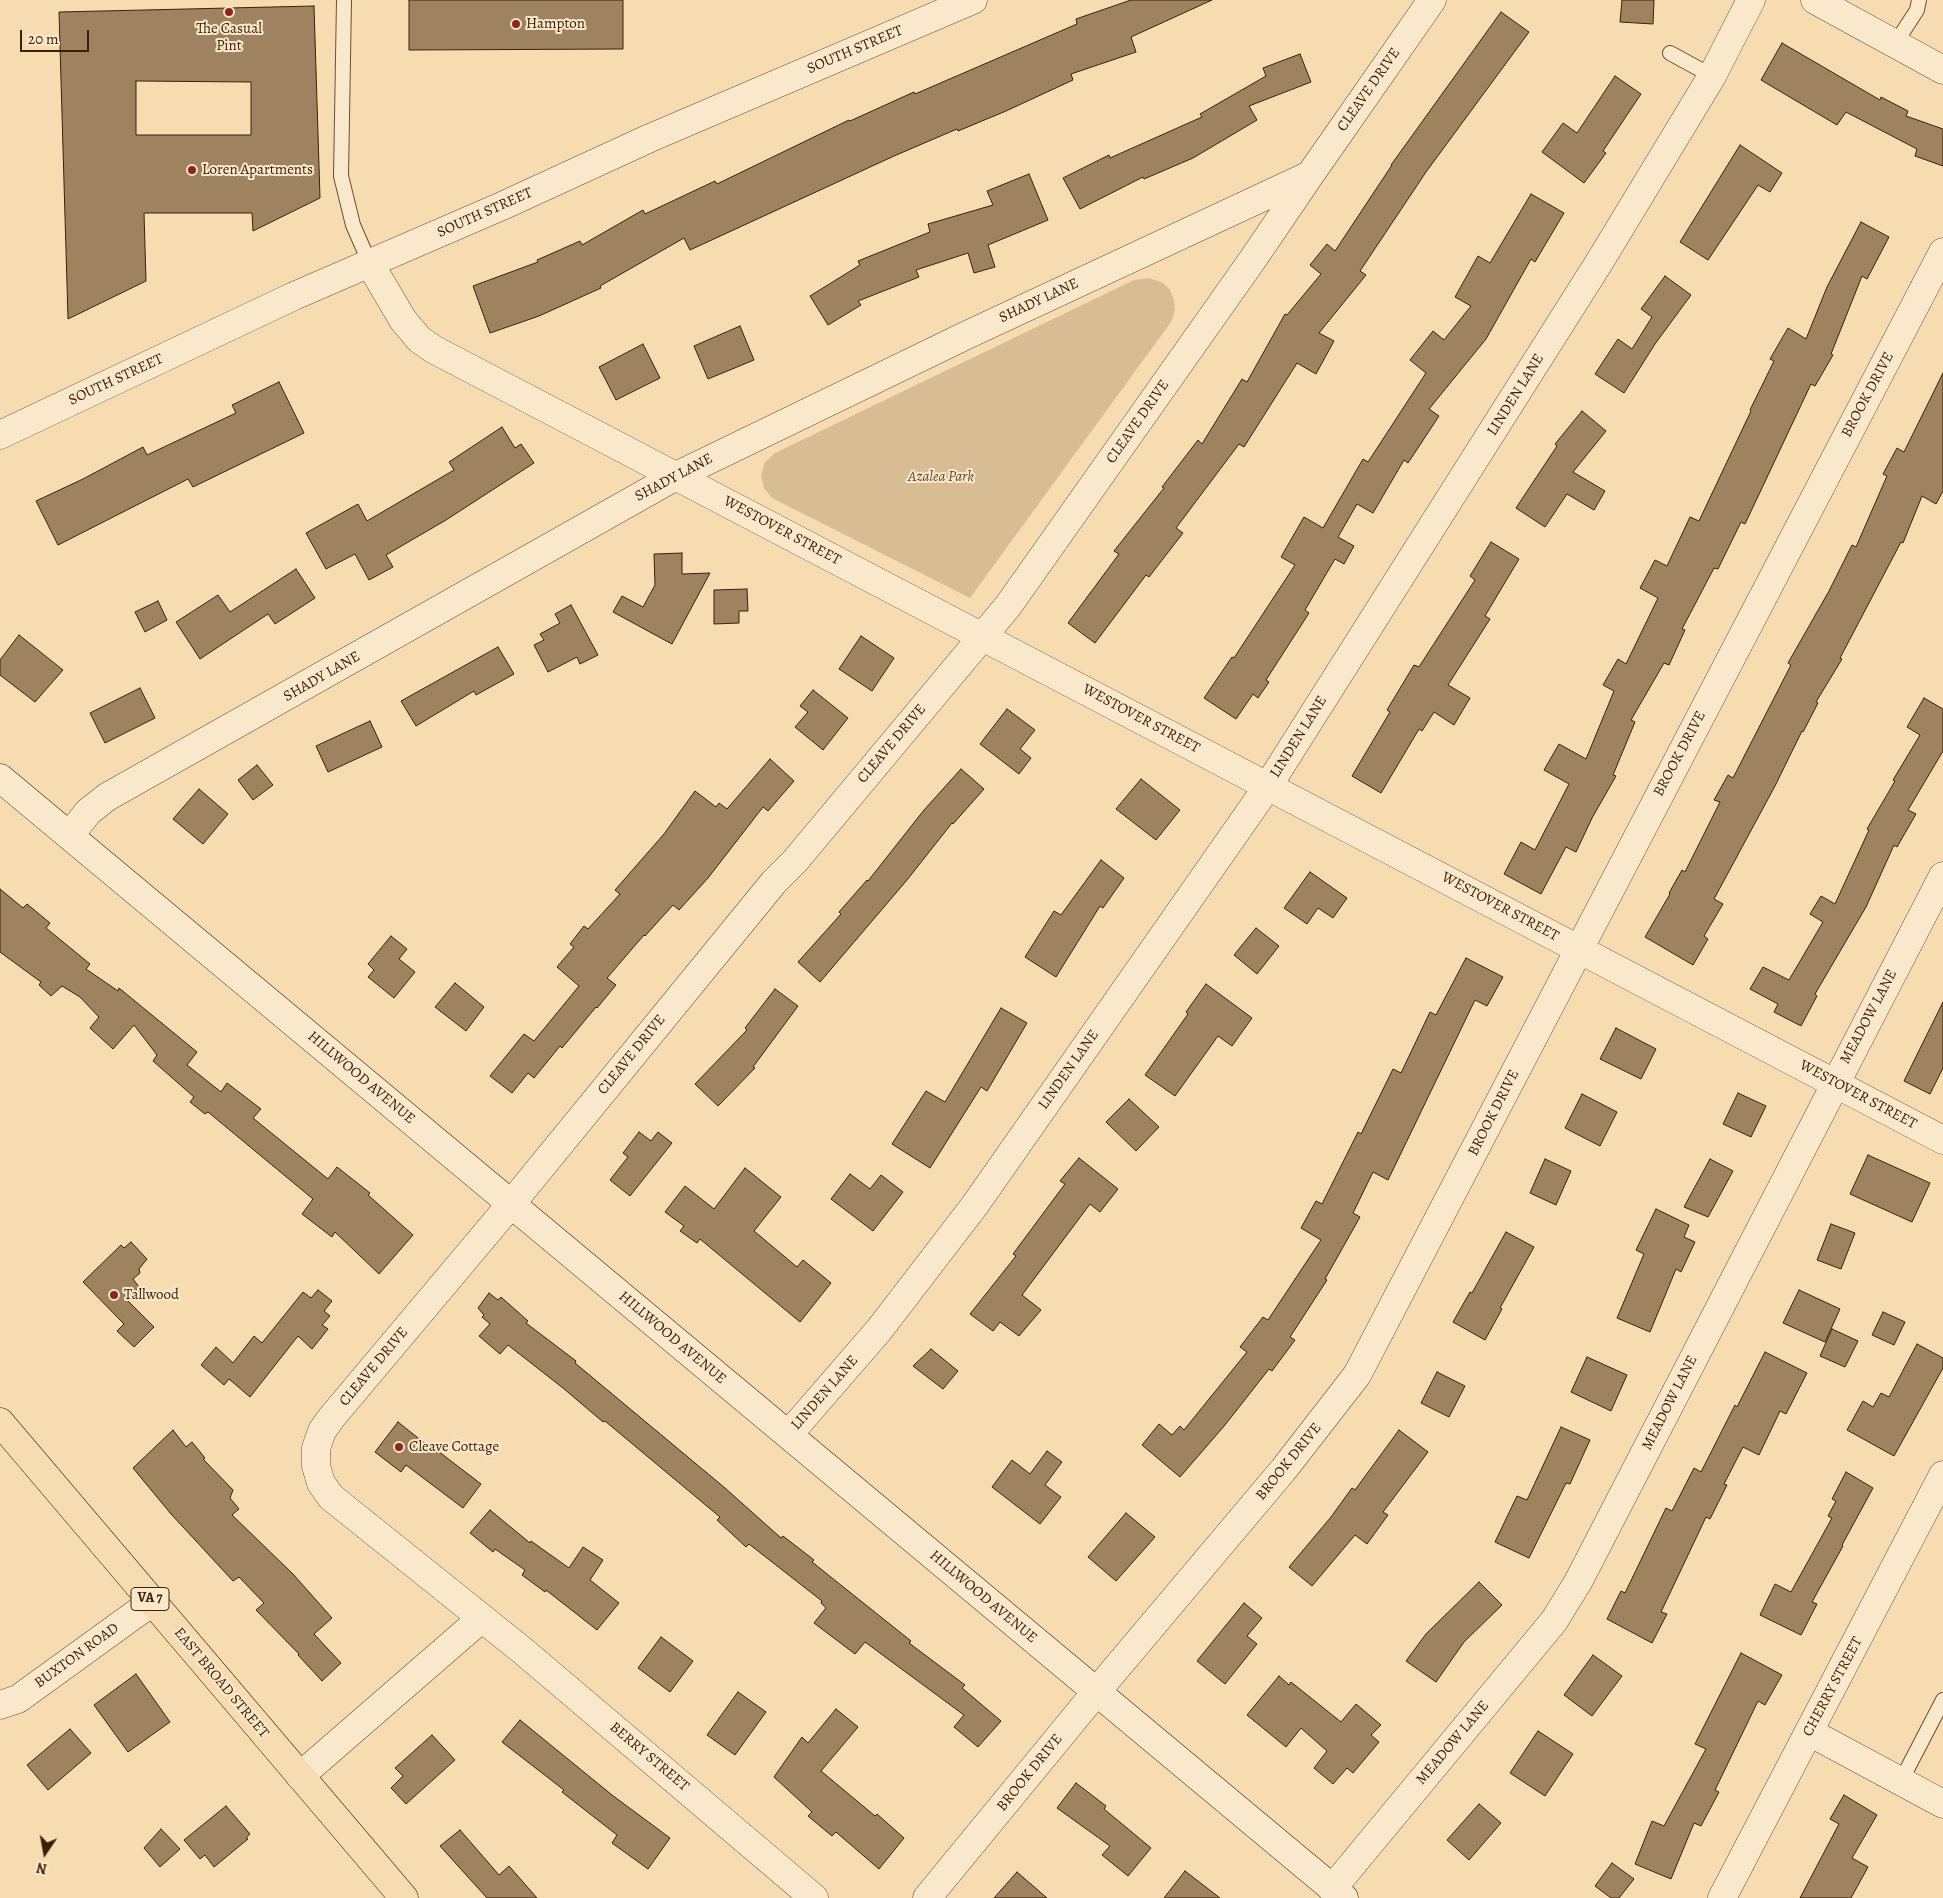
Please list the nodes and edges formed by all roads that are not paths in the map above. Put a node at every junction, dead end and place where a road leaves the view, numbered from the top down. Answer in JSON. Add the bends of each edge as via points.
{"nodes":[{"id":1,"x":344,"y":0,"type":"edge"},
{"id":2,"x":973,"y":0,"type":"edge"},
{"id":3,"x":1432,"y":0,"type":"edge"},
{"id":4,"x":1751,"y":0,"type":"edge"},
{"id":5,"x":1815,"y":0,"type":"edge"},
{"id":6,"x":1919,"y":0,"type":"edge"},
{"id":7,"x":1895,"y":44,"type":"junction"},
{"id":8,"x":1670,"y":53,"type":"dead end"},
{"id":9,"x":1943,"y":70,"type":"edge"},
{"id":10,"x":1712,"y":76,"type":"junction"},
{"id":11,"x":1310,"y":175,"type":"junction"},
{"id":12,"x":1943,"y":252,"type":"edge"},
{"id":13,"x":370,"y":264,"type":"junction"},
{"id":14,"x":0,"y":435,"type":"edge"},
{"id":15,"x":676,"y":476,"type":"junction"},
{"id":16,"x":982,"y":636,"type":"junction"},
{"id":17,"x":0,"y":778,"type":"edge"},
{"id":18,"x":1268,"y":786,"type":"junction"},
{"id":19,"x":70,"y":835,"type":"junction"},
{"id":20,"x":1943,"y":876,"type":"edge"},
{"id":21,"x":1578,"y":949,"type":"junction"},
{"id":22,"x":1835,"y":1083,"type":"junction"},
{"id":23,"x":1943,"y":1140,"type":"edge"},
{"id":24,"x":511,"y":1204,"type":"junction"},
{"id":25,"x":0,"y":1422,"type":"edge"},
{"id":26,"x":789,"y":1434,"type":"junction"},
{"id":27,"x":316,"y":1457,"type":"joint"},
{"id":28,"x":1943,"y":1475,"type":"edge"},
{"id":29,"x":152,"y":1602,"type":"junction"},
{"id":30,"x":482,"y":1618,"type":"junction"},
{"id":31,"x":1097,"y":1692,"type":"junction"},
{"id":32,"x":1943,"y":1700,"type":"edge"},
{"id":33,"x":0,"y":1706,"type":"edge"},
{"id":34,"x":1809,"y":1732,"type":"junction"},
{"id":35,"x":300,"y":1776,"type":"junction"},
{"id":36,"x":1901,"y":1782,"type":"junction"},
{"id":37,"x":1943,"y":1804,"type":"edge"},
{"id":38,"x":1338,"y":1893,"type":"edge"},
{"id":39,"x":404,"y":1898,"type":"edge"},
{"id":40,"x":814,"y":1898,"type":"edge"},
{"id":41,"x":927,"y":1898,"type":"edge"},
{"id":42,"x":1722,"y":1898,"type":"edge"}],
"edges":[{"from":1,"to":13,"type":"lane","via":[[341,176],[353,225]]},
{"from":2,"to":13,"type":"street","name":"SOUTH STREET","via":[[650,138]]},
{"from":3,"to":11,"type":"street","name":"CLEAVE DRIVE"},
{"from":4,"to":10,"type":"street","name":"LINDEN LANE"},
{"from":5,"to":7,"type":"street"},
{"from":6,"to":7,"type":"lane","via":[[1917,10]]},
{"from":7,"to":9,"type":"street"},
{"from":8,"to":10,"type":"lane"},
{"from":10,"to":18,"type":"street","name":"LINDEN LANE","via":[[1600,261]]},
{"from":11,"to":15,"type":"street","name":"SHADY LANE"},
{"from":11,"to":16,"type":"street","name":"CLEAVE DRIVE","via":[[1008,606]]},
{"from":12,"to":21,"type":"street","name":"BROOK DRIVE"},
{"from":13,"to":14,"type":"street","name":"SOUTH STREET","via":[[294,296]]},
{"from":13,"to":15,"type":"street","name":"WESTOVER STREET","via":[[403,320],[419,339]]},
{"from":15,"to":16,"type":"street","name":"WESTOVER STREET"},
{"from":15,"to":19,"type":"street","name":"SHADY LANE","via":[[107,798],[88,812]]},
{"from":16,"to":18,"type":"street","name":"WESTOVER STREET"},
{"from":16,"to":24,"type":"street","name":"CLEAVE DRIVE","via":[[774,882]]},
{"from":17,"to":19,"type":"street","name":"HILLWOOD AVENUE"},
{"from":18,"to":21,"type":"street","name":"WESTOVER STREET"},
{"from":18,"to":26,"type":"street","name":"LINDEN LANE","via":[[975,1205],[879,1330]]},
{"from":19,"to":24,"type":"street","name":"HILLWOOD AVENUE"},
{"from":20,"to":22,"type":"street","name":"MEADOW LANE"},
{"from":21,"to":22,"type":"street","name":"WESTOVER STREET"},
{"from":21,"to":31,"type":"street","name":"BROOK DRIVE","via":[[1357,1375],[1284,1469]]},
{"from":22,"to":23,"type":"street","name":"WESTOVER STREET"},
{"from":22,"to":38,"type":"street","name":"MEADOW LANE","via":[[1578,1582],[1554,1621]]},
{"from":24,"to":26,"type":"street","name":"HILLWOOD AVENUE"},
{"from":24,"to":27,"type":"street","name":"CLEAVE DRIVE","via":[[332,1417],[322,1431]]},
{"from":25,"to":29,"type":"main road","name":"EAST BROAD STREET","number":"VA 7"},
{"from":26,"to":31,"type":"street","name":"HILLWOOD AVENUE"},
{"from":27,"to":30,"type":"street","name":"BERRY STREET","via":[[321,1483],[332,1497]]},
{"from":28,"to":34,"type":"street","name":"CHERRY STREET"},
{"from":29,"to":33,"type":"street","name":"BUXTON ROAD","via":[[18,1699]]},
{"from":29,"to":35,"type":"main road","name":"EAST BROAD STREET","number":"VA 7"},
{"from":30,"to":35,"type":"street"},
{"from":30,"to":40,"type":"street","name":"BERRY STREET"},
{"from":31,"to":38,"type":"street","name":"HILLWOOD AVENUE"},
{"from":31,"to":41,"type":"street","name":"BROOK DRIVE"},
{"from":32,"to":36,"type":"lane"},
{"from":34,"to":36,"type":"street"},
{"from":34,"to":42,"type":"street","name":"CHERRY STREET"},
{"from":35,"to":39,"type":"main road","name":"EAST BROAD STREET","number":"VA 7"},
{"from":36,"to":37,"type":"street"}]}
